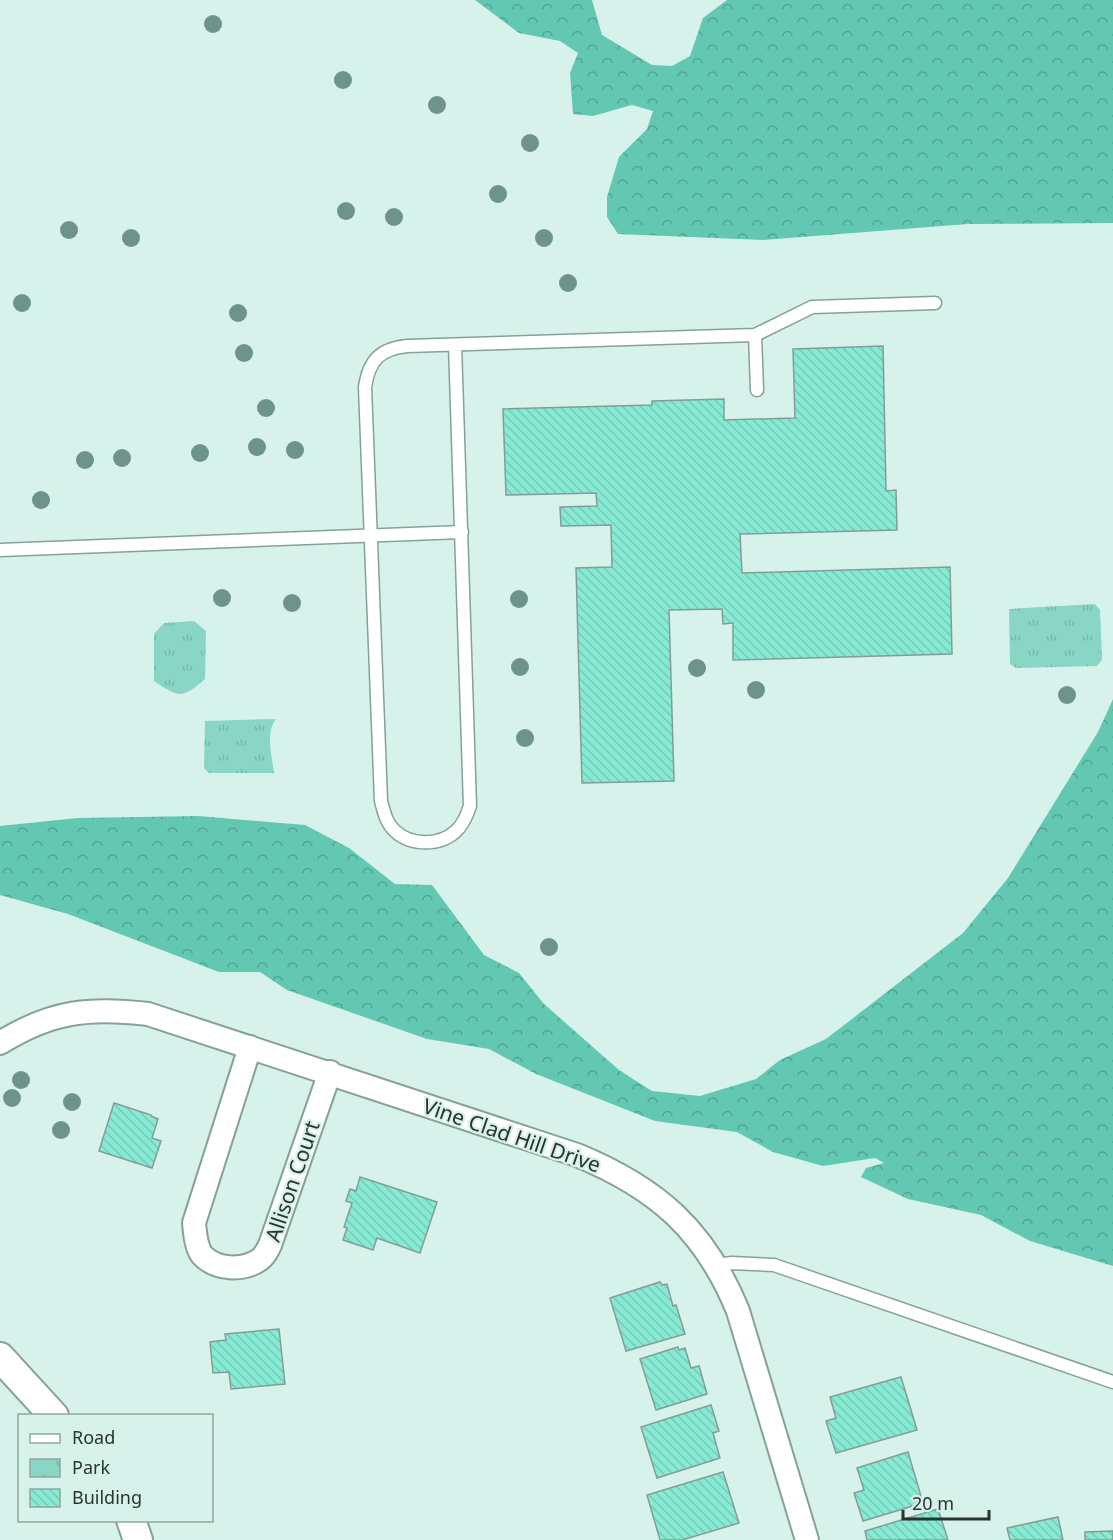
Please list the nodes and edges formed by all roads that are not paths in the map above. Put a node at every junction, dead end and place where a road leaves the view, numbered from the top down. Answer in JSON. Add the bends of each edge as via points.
{"nodes":[{"id":1,"x":935,"y":303,"type":"dead end"},
{"id":2,"x":755,"y":335,"type":"junction"},
{"id":3,"x":455,"y":345,"type":"junction"},
{"id":4,"x":757,"y":390,"type":"dead end"},
{"id":5,"x":462,"y":532,"type":"junction"},
{"id":6,"x":371,"y":536,"type":"junction"},
{"id":7,"x":0,"y":550,"type":"edge"},
{"id":8,"x":0,"y":1043,"type":"edge"},
{"id":9,"x":250,"y":1047,"type":"junction"},
{"id":10,"x":330,"y":1072,"type":"junction"},
{"id":11,"x":716,"y":1265,"type":"junction"},
{"id":12,"x":0,"y":1357,"type":"edge"},
{"id":13,"x":1113,"y":1382,"type":"edge"},
{"id":14,"x":52,"y":1414,"type":"edge"},
{"id":15,"x":131,"y":1522,"type":"edge"},
{"id":16,"x":138,"y":1540,"type":"edge"},
{"id":17,"x":807,"y":1540,"type":"edge"}],
"edges":[{"from":1,"to":2,"type":"lane","via":[[812,307]]},
{"from":2,"to":3,"type":"lane"},
{"from":2,"to":4,"type":"lane"},
{"from":3,"to":5,"type":"lane"},
{"from":3,"to":6,"type":"lane","via":[[393,347],[372,362],[367,373]]},
{"from":5,"to":6,"type":"lane"},
{"from":5,"to":6,"type":"lane","via":[[470,806],[456,831],[442,840],[424,843],[408,840],[395,831],[385,817],[381,801]]},
{"from":6,"to":7,"type":"lane"},
{"from":8,"to":9,"type":"street","name":"Vine Clad Hill Drive","via":[[47,1019],[112,1009],[148,1014]]},
{"from":9,"to":10,"type":"street","name":"Vine Clad Hill Drive"},
{"from":9,"to":10,"type":"street","name":"Allison Court","via":[[194,1223],[202,1254],[216,1264],[231,1268],[248,1266],[261,1259],[270,1245]]},
{"from":10,"to":11,"type":"street","name":"Vine Clad Hill Drive","via":[[611,1169],[665,1205]]},
{"from":11,"to":13,"type":"lane","via":[[774,1265]]},
{"from":11,"to":17,"type":"street","name":"Vine Clad Hill Drive","via":[[738,1311]]},
{"from":12,"to":14,"type":"street"},
{"from":15,"to":16,"type":"street"}]}
